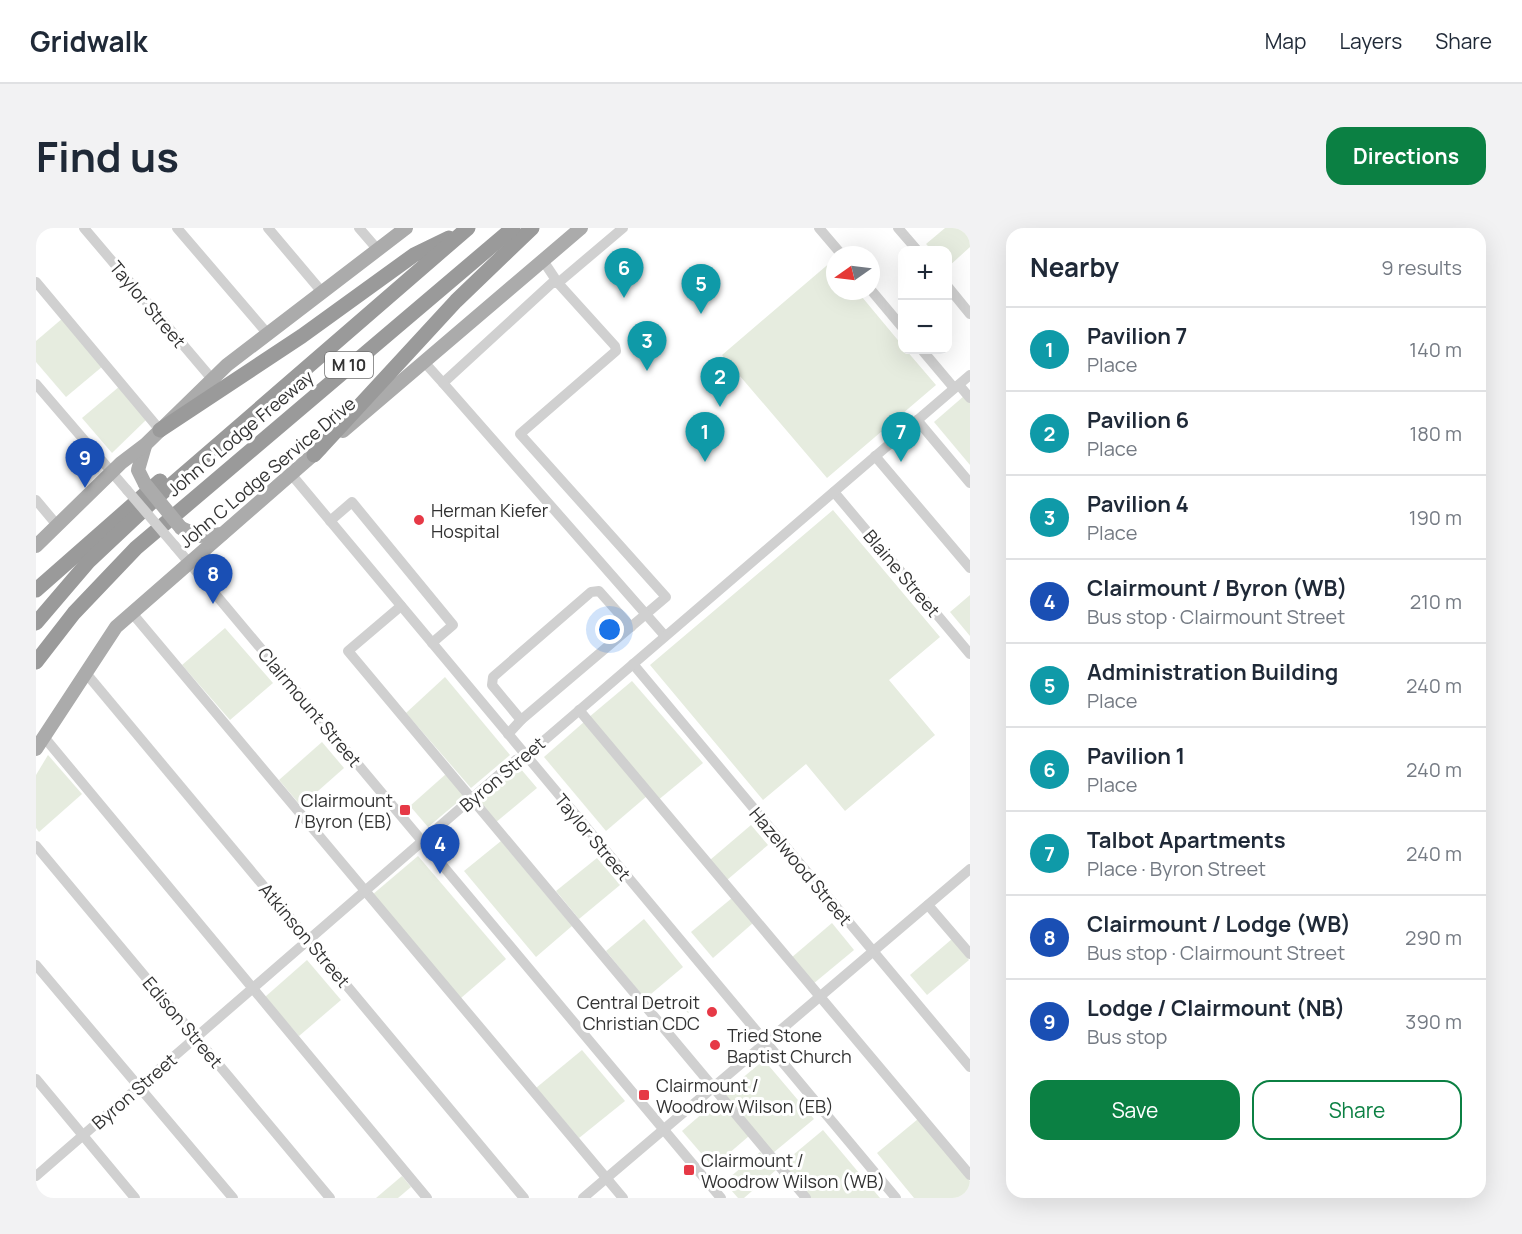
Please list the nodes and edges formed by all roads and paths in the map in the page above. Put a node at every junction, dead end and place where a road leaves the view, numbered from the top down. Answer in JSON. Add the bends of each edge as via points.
{"nodes":[{"id":1,"x":84,"y":228,"type":"edge"},
{"id":2,"x":177,"y":228,"type":"edge"},
{"id":3,"x":268,"y":228,"type":"edge"},
{"id":4,"x":359,"y":228,"type":"edge"},
{"id":5,"x":406,"y":228,"type":"edge"},
{"id":6,"x":468,"y":228,"type":"edge"},
{"id":7,"x":513,"y":228,"type":"edge"},
{"id":8,"x":532,"y":228,"type":"edge"},
{"id":9,"x":581,"y":228,"type":"edge"},
{"id":10,"x":623,"y":228,"type":"edge"},
{"id":11,"x":819,"y":228,"type":"edge"},
{"id":12,"x":898,"y":228,"type":"edge"},
{"id":13,"x":834,"y":246,"type":"edge"},
{"id":14,"x":914,"y":246,"type":"edge"},
{"id":15,"x":378,"y":249,"type":"junction"},
{"id":16,"x":544,"y":262,"type":"junction"},
{"id":17,"x":36,"y":282,"type":"edge"},
{"id":18,"x":558,"y":283,"type":"junction"},
{"id":19,"x":322,"y":292,"type":"junction"},
{"id":20,"x":952,"y":292,"type":"edge"},
{"id":21,"x":880,"y":300,"type":"edge"},
{"id":22,"x":970,"y":314,"type":"edge"},
{"id":23,"x":898,"y":321,"type":"edge"},
{"id":24,"x":267,"y":333,"type":"junction"},
{"id":25,"x":926,"y":354,"type":"edge"},
{"id":26,"x":425,"y":363,"type":"junction"},
{"id":27,"x":970,"y":375,"type":"edge"},
{"id":28,"x":212,"y":380,"type":"junction"},
{"id":29,"x":443,"y":383,"type":"junction"},
{"id":30,"x":36,"y":384,"type":"edge"},
{"id":31,"x":956,"y":386,"type":"junction"},
{"id":32,"x":970,"y":398,"type":"edge"},
{"id":33,"x":917,"y":420,"type":"junction"},
{"id":34,"x":160,"y":430,"type":"junction"},
{"id":35,"x":229,"y":434,"type":"junction"},
{"id":36,"x":146,"y":444,"type":"junction"},
{"id":37,"x":314,"y":454,"type":"junction"},
{"id":38,"x":875,"y":456,"type":"junction"},
{"id":39,"x":112,"y":472,"type":"junction"},
{"id":40,"x":291,"y":474,"type":"junction"},
{"id":41,"x":970,"y":483,"type":"edge"},
{"id":42,"x":834,"y":492,"type":"junction"},
{"id":43,"x":36,"y":500,"type":"edge"},
{"id":44,"x":330,"y":521,"type":"junction"},
{"id":45,"x":57,"y":525,"type":"junction"},
{"id":46,"x":223,"y":533,"type":"junction"},
{"id":47,"x":36,"y":546,"type":"edge"},
{"id":48,"x":189,"y":563,"type":"junction"},
{"id":49,"x":970,"y":568,"type":"edge"},
{"id":50,"x":36,"y":590,"type":"edge"},
{"id":51,"x":400,"y":606,"type":"junction"},
{"id":52,"x":132,"y":613,"type":"junction"},
{"id":53,"x":646,"y":615,"type":"junction"},
{"id":54,"x":36,"y":622,"type":"edge"},
{"id":55,"x":631,"y":627,"type":"junction"},
{"id":56,"x":665,"y":636,"type":"junction"},
{"id":57,"x":432,"y":643,"type":"junction"},
{"id":58,"x":970,"y":654,"type":"edge"},
{"id":59,"x":36,"y":662,"type":"edge"},
{"id":60,"x":633,"y":664,"type":"junction"},
{"id":61,"x":85,"y":672,"type":"junction"},
{"id":62,"x":492,"y":685,"type":"junction"},
{"id":63,"x":476,"y":698,"type":"junction"},
{"id":64,"x":579,"y":710,"type":"junction"},
{"id":65,"x":521,"y":720,"type":"junction"},
{"id":66,"x":508,"y":734,"type":"junction"},
{"id":67,"x":40,"y":743,"type":"edge"},
{"id":68,"x":526,"y":756,"type":"junction"},
{"id":69,"x":472,"y":798,"type":"junction"},
{"id":70,"x":422,"y":841,"type":"junction"},
{"id":71,"x":36,"y":846,"type":"edge"},
{"id":72,"x":970,"y":868,"type":"edge"},
{"id":73,"x":364,"y":891,"type":"junction"},
{"id":74,"x":928,"y":904,"type":"junction"},
{"id":75,"x":309,"y":940,"type":"junction"},
{"id":76,"x":873,"y":951,"type":"junction"},
{"id":77,"x":970,"y":954,"type":"edge"},
{"id":78,"x":36,"y":964,"type":"edge"},
{"id":79,"x":252,"y":988,"type":"junction"},
{"id":80,"x":819,"y":996,"type":"junction"},
{"id":81,"x":195,"y":1036,"type":"junction"},
{"id":82,"x":766,"y":1042,"type":"junction"},
{"id":83,"x":970,"y":1067,"type":"edge"},
{"id":84,"x":36,"y":1079,"type":"edge"},
{"id":85,"x":140,"y":1086,"type":"junction"},
{"id":86,"x":712,"y":1088,"type":"junction"},
{"id":87,"x":664,"y":1129,"type":"junction"},
{"id":88,"x":83,"y":1135,"type":"junction"},
{"id":89,"x":970,"y":1175,"type":"edge"},
{"id":90,"x":36,"y":1176,"type":"edge"},
{"id":91,"x":606,"y":1178,"type":"junction"},
{"id":92,"x":135,"y":1198,"type":"edge"},
{"id":93,"x":233,"y":1198,"type":"edge"},
{"id":94,"x":330,"y":1198,"type":"edge"},
{"id":95,"x":427,"y":1198,"type":"edge"},
{"id":96,"x":524,"y":1198,"type":"edge"},
{"id":97,"x":583,"y":1198,"type":"edge"},
{"id":98,"x":623,"y":1198,"type":"edge"},
{"id":99,"x":721,"y":1198,"type":"edge"},
{"id":100,"x":806,"y":1198,"type":"edge"},
{"id":101,"x":896,"y":1198,"type":"edge"}],
"edges":[{"from":1,"to":28,"type":"street","name":"Taylor Street"},
{"from":2,"to":24,"type":"street"},
{"from":3,"to":19,"type":"street"},
{"from":4,"to":15,"type":"street"},
{"from":5,"to":15,"type":"main road"},
{"from":6,"to":34,"type":"highway","via":[[414,255],[302,336]]},
{"from":6,"to":35,"type":"highway","name":"John C Lodge Freeway","number":"M 10"},
{"from":7,"to":59,"type":"highway","name":"John C Lodge Freeway","number":"M 10","via":[[136,548],[74,613]]},
{"from":8,"to":37,"type":"highway","via":[[456,301]]},
{"from":9,"to":16,"type":"main road","name":"John C Lodge Service Drive"},
{"from":10,"to":18,"type":"street"},
{"from":11,"to":13,"type":"street"},
{"from":12,"to":14,"type":"street"},
{"from":15,"to":19,"type":"main road"},
{"from":16,"to":18,"type":"street"},
{"from":16,"to":26,"type":"main road","name":"John C Lodge Service Drive"},
{"from":17,"to":34,"type":"street"},
{"from":18,"to":29,"type":"street","via":[[552,283]]},
{"from":18,"to":53,"type":"street","via":[[616,351],[520,434],[666,597]]},
{"from":19,"to":24,"type":"main road"},
{"from":20,"to":22,"type":"street"},
{"from":21,"to":23,"type":"street"},
{"from":24,"to":28,"type":"main road"},
{"from":25,"to":31,"type":"street"},
{"from":26,"to":29,"type":"street"},
{"from":26,"to":37,"type":"main road","name":"John C Lodge Service Drive"},
{"from":27,"to":31,"type":"street","name":"Byron Street"},
{"from":28,"to":34,"type":"main road"},
{"from":29,"to":53,"type":"street"},
{"from":30,"to":39,"type":"street","name":"Clairmount Street"},
{"from":31,"to":32,"type":"street"},
{"from":31,"to":33,"type":"street","name":"Byron Street"},
{"from":33,"to":38,"type":"street","name":"Byron Street"},
{"from":33,"to":41,"type":"street"},
{"from":34,"to":36,"type":"main road"},
{"from":35,"to":50,"type":"highway","via":[[189,457]]},
{"from":35,"to":54,"type":"highway","name":"John C Lodge Freeway","number":"M 10","via":[[89,561]]},
{"from":36,"to":39,"type":"main road"},
{"from":36,"to":46,"type":"main road","bridge":true,"via":[[138,470],[181,528],[199,536]]},
{"from":37,"to":40,"type":"main road","name":"John C Lodge Service Drive"},
{"from":38,"to":42,"type":"street","name":"Byron Street"},
{"from":38,"to":49,"type":"street"},
{"from":39,"to":45,"type":"main road"},
{"from":39,"to":48,"type":"street","name":"Clairmount Street","bridge":true},
{"from":40,"to":44,"type":"street","name":"Taylor Street"},
{"from":40,"to":46,"type":"main road","name":"John C Lodge Service Drive"},
{"from":42,"to":56,"type":"street","name":"Byron Street"},
{"from":42,"to":58,"type":"street","name":"Blaine Street"},
{"from":43,"to":45,"type":"street"},
{"from":44,"to":51,"type":"street","name":"Taylor Street"},
{"from":44,"to":57,"type":"street","via":[[352,502],[453,625]]},
{"from":45,"to":47,"type":"main road"},
{"from":46,"to":48,"type":"main road","name":"John C Lodge Service Drive"},
{"from":48,"to":52,"type":"main road","name":"John C Lodge Service Drive"},
{"from":48,"to":70,"type":"street","name":"Clairmount Street"},
{"from":51,"to":57,"type":"street","name":"Taylor Street"},
{"from":51,"to":69,"type":"street","via":[[348,651]]},
{"from":52,"to":61,"type":"main road","name":"John C Lodge Service Drive","via":[[116,627]]},
{"from":52,"to":73,"type":"street"},
{"from":53,"to":55,"type":"street"},
{"from":53,"to":56,"type":"street"},
{"from":55,"to":62,"type":"street","via":[[599,591],[594,591],[493,677]]},
{"from":55,"to":65,"type":"street"},
{"from":56,"to":60,"type":"street","name":"Byron Street"},
{"from":57,"to":63,"type":"street","name":"Taylor Street"},
{"from":60,"to":64,"type":"street","name":"Byron Street"},
{"from":60,"to":76,"type":"street","name":"Hazelwood Street"},
{"from":61,"to":67,"type":"main road","name":"John C Lodge Service Drive"},
{"from":61,"to":75,"type":"street","name":"Atkinson Street"},
{"from":62,"to":63,"type":"street"},
{"from":62,"to":65,"type":"street"},
{"from":63,"to":66,"type":"street","name":"Taylor Street"},
{"from":64,"to":68,"type":"street","name":"Byron Street"},
{"from":64,"to":80,"type":"street"},
{"from":65,"to":66,"type":"street"},
{"from":66,"to":68,"type":"street","name":"Taylor Street"},
{"from":67,"to":79,"type":"street"},
{"from":68,"to":69,"type":"street","name":"Byron Street"},
{"from":68,"to":82,"type":"street","name":"Taylor Street"},
{"from":69,"to":70,"type":"street","name":"Byron Street"},
{"from":69,"to":86,"type":"street"},
{"from":70,"to":73,"type":"street","name":"Byron Street"},
{"from":70,"to":87,"type":"street","name":"Clairmount Street"},
{"from":71,"to":81,"type":"street","name":"Edison Street"},
{"from":72,"to":74,"type":"street"},
{"from":73,"to":75,"type":"street","name":"Byron Street"},
{"from":73,"to":91,"type":"street"},
{"from":74,"to":76,"type":"street"},
{"from":74,"to":77,"type":"street"},
{"from":75,"to":79,"type":"street","name":"Byron Street"},
{"from":75,"to":96,"type":"street","name":"Atkinson Street"},
{"from":76,"to":80,"type":"street"},
{"from":76,"to":83,"type":"street","name":"Hazelwood Street"},
{"from":78,"to":85,"type":"street"},
{"from":79,"to":81,"type":"street","name":"Byron Street"},
{"from":79,"to":95,"type":"street"},
{"from":80,"to":82,"type":"street"},
{"from":80,"to":89,"type":"street"},
{"from":81,"to":85,"type":"street","name":"Byron Street"},
{"from":81,"to":94,"type":"street","name":"Edison Street"},
{"from":82,"to":86,"type":"street"},
{"from":82,"to":101,"type":"street","name":"Taylor Street"},
{"from":84,"to":88,"type":"street"},
{"from":85,"to":88,"type":"street","name":"Byron Street"},
{"from":85,"to":93,"type":"street"},
{"from":86,"to":87,"type":"street"},
{"from":86,"to":100,"type":"street"},
{"from":87,"to":91,"type":"street"},
{"from":87,"to":99,"type":"street","name":"Clairmount Street"},
{"from":88,"to":90,"type":"street","name":"Byron Street"},
{"from":88,"to":92,"type":"street"},
{"from":91,"to":97,"type":"street"},
{"from":91,"to":98,"type":"street"}]}
